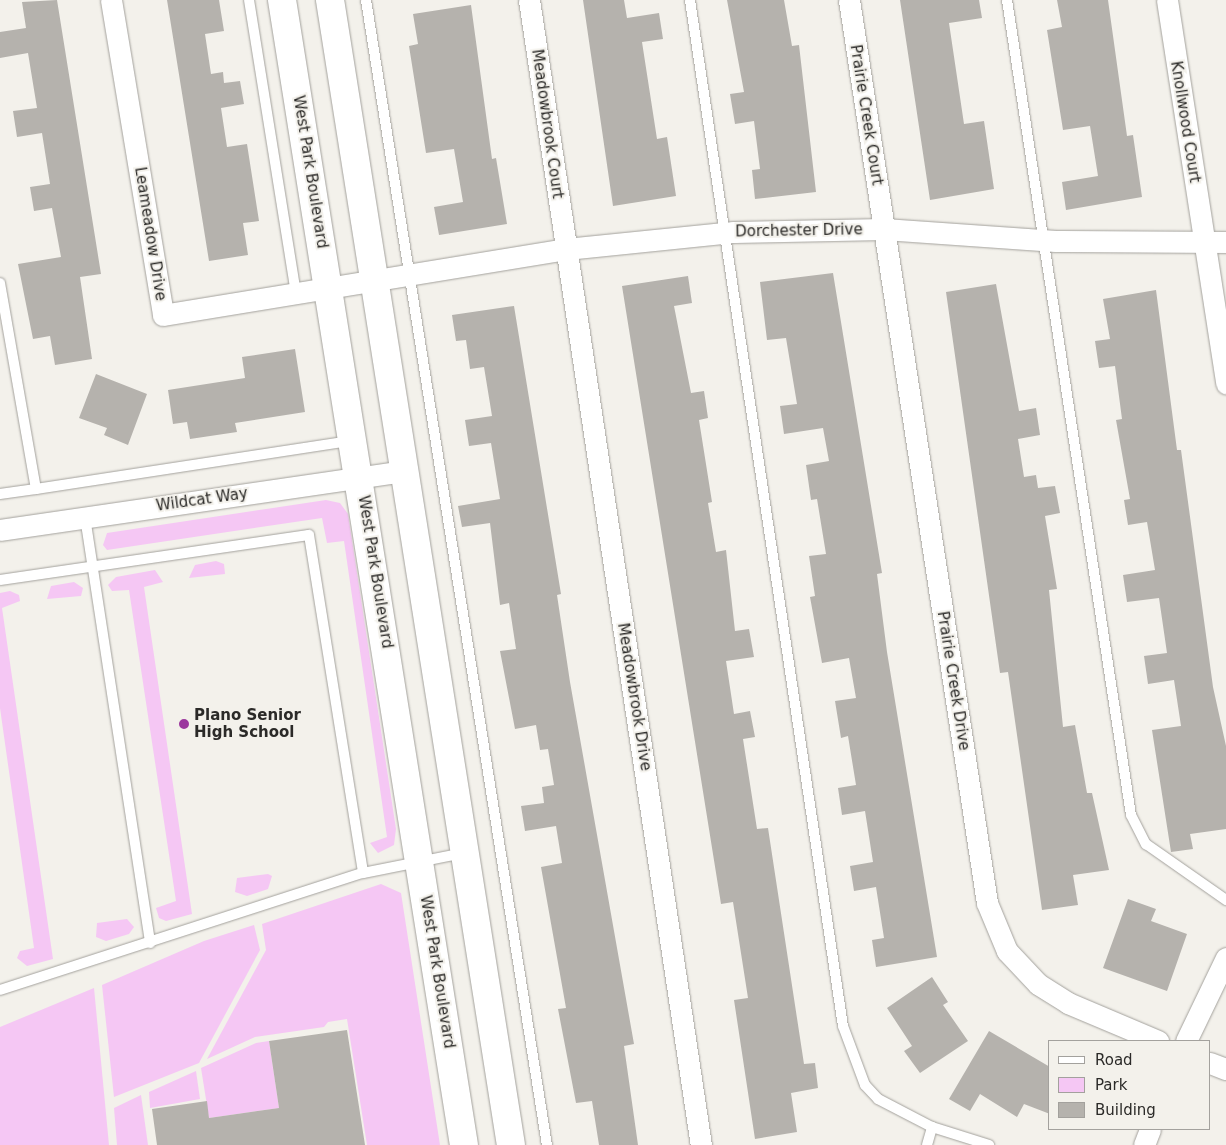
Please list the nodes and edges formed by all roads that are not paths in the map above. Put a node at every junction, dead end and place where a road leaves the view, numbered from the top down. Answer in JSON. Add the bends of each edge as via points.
{"nodes":[{"id":1,"x":111,"y":0,"type":"edge"},
{"id":2,"x":249,"y":0,"type":"edge"},
{"id":3,"x":282,"y":0,"type":"edge"},
{"id":4,"x":330,"y":0,"type":"edge"},
{"id":5,"x":366,"y":0,"type":"edge"},
{"id":6,"x":529,"y":0,"type":"edge"},
{"id":7,"x":690,"y":0,"type":"edge"},
{"id":8,"x":848,"y":0,"type":"edge"},
{"id":9,"x":1007,"y":0,"type":"edge"},
{"id":10,"x":1167,"y":0,"type":"edge"},
{"id":11,"x":884,"y":229,"type":"junction"},
{"id":12,"x":723,"y":233,"type":"junction"},
{"id":13,"x":1043,"y":240,"type":"junction"},
{"id":14,"x":1226,"y":242,"type":"edge"},
{"id":15,"x":1204,"y":243,"type":"junction"},
{"id":16,"x":566,"y":249,"type":"junction"},
{"id":17,"x":410,"y":277,"type":"junction"},
{"id":18,"x":0,"y":283,"type":"edge"},
{"id":19,"x":375,"y":283,"type":"junction"},
{"id":20,"x":329,"y":289,"type":"junction"},
{"id":21,"x":296,"y":294,"type":"junction"},
{"id":22,"x":1226,"y":383,"type":"edge"},
{"id":23,"x":354,"y":440,"type":"junction"},
{"id":24,"x":404,"y":471,"type":"junction"},
{"id":25,"x":360,"y":478,"type":"junction"},
{"id":26,"x":36,"y":489,"type":"junction"},
{"id":27,"x":0,"y":494,"type":"edge"},
{"id":28,"x":85,"y":517,"type":"junction"},
{"id":29,"x":0,"y":530,"type":"edge"},
{"id":30,"x":93,"y":567,"type":"junction"},
{"id":31,"x":0,"y":580,"type":"edge"},
{"id":32,"x":465,"y":852,"type":"junction"},
{"id":33,"x":419,"y":860,"type":"junction"},
{"id":34,"x":363,"y":873,"type":"junction"},
{"id":35,"x":1226,"y":900,"type":"edge"},
{"id":36,"x":150,"y":943,"type":"junction"},
{"id":37,"x":1226,"y":958,"type":"edge"},
{"id":38,"x":0,"y":990,"type":"edge"},
{"id":39,"x":1156,"y":1040,"type":"edge"},
{"id":40,"x":1186,"y":1040,"type":"edge"},
{"id":41,"x":1211,"y":1063,"type":"edge"},
{"id":42,"x":1226,"y":1069,"type":"edge"},
{"id":43,"x":932,"y":1127,"type":"junction"},
{"id":44,"x":1150,"y":1130,"type":"edge"},
{"id":45,"x":464,"y":1145,"type":"edge"},
{"id":46,"x":511,"y":1145,"type":"edge"},
{"id":47,"x":547,"y":1145,"type":"edge"},
{"id":48,"x":701,"y":1145,"type":"edge"},
{"id":49,"x":928,"y":1145,"type":"edge"},
{"id":50,"x":989,"y":1145,"type":"edge"},
{"id":51,"x":1144,"y":1145,"type":"edge"}],
"edges":[{"from":1,"to":21,"type":"street","name":"Leameadow Drive","via":[[163,315]]},
{"from":2,"to":21,"type":"lane"},
{"from":3,"to":20,"type":"main road","name":"West Park Boulevard"},
{"from":4,"to":19,"type":"main road"},
{"from":5,"to":17,"type":"lane"},
{"from":6,"to":16,"type":"street","name":"Meadowbrook Court"},
{"from":7,"to":12,"type":"lane"},
{"from":8,"to":11,"type":"street","name":"Prairie Creek Court"},
{"from":9,"to":13,"type":"lane"},
{"from":10,"to":15,"type":"street","name":"Knollwood Court"},
{"from":11,"to":12,"type":"street","name":"Dorchester Drive"},
{"from":11,"to":13,"type":"street","name":"Dorchester Drive"},
{"from":11,"to":39,"type":"street","name":"Prairie Creek Drive","via":[[987,903],[995,929],[1026,974],[1054,996]]},
{"from":12,"to":16,"type":"street","name":"Dorchester Drive"},
{"from":12,"to":43,"type":"lane","via":[[844,1026],[865,1084],[878,1099]]},
{"from":13,"to":15,"type":"street","name":"Dorchester Drive"},
{"from":13,"to":35,"type":"lane","via":[[1131,815],[1146,844]]},
{"from":14,"to":15,"type":"street","name":"Dorchester Drive"},
{"from":15,"to":22,"type":"street","name":"Knollwood Court"},
{"from":16,"to":17,"type":"street","name":"Dorchester Drive"},
{"from":16,"to":48,"type":"street","name":"Meadowbrook Drive"},
{"from":17,"to":19,"type":"street","name":"Dorchester Drive"},
{"from":17,"to":47,"type":"lane"},
{"from":18,"to":26,"type":"lane"},
{"from":19,"to":20,"type":"street","name":"Leameadow Drive"},
{"from":19,"to":24,"type":"main road"},
{"from":20,"to":21,"type":"street","name":"Leameadow Drive"},
{"from":20,"to":23,"type":"main road","name":"West Park Boulevard"},
{"from":23,"to":25,"type":"main road","name":"West Park Boulevard"},
{"from":23,"to":26,"type":"lane"},
{"from":24,"to":25,"type":"street","name":"Wildcat Way"},
{"from":24,"to":32,"type":"main road"},
{"from":25,"to":28,"type":"street","name":"Wildcat Way"},
{"from":25,"to":33,"type":"main road","name":"West Park Boulevard"},
{"from":26,"to":27,"type":"lane"},
{"from":28,"to":29,"type":"street","name":"Wildcat Way"},
{"from":28,"to":30,"type":"lane"},
{"from":30,"to":31,"type":"lane"},
{"from":30,"to":34,"type":"lane","via":[[309,535]]},
{"from":30,"to":36,"type":"lane"},
{"from":32,"to":33,"type":"lane"},
{"from":32,"to":46,"type":"main road"},
{"from":33,"to":34,"type":"lane"},
{"from":33,"to":45,"type":"main road","name":"West Park Boulevard"},
{"from":34,"to":36,"type":"lane"},
{"from":36,"to":38,"type":"lane"},
{"from":37,"to":40,"type":"street"},
{"from":41,"to":42,"type":"street"},
{"from":43,"to":49,"type":"lane"},
{"from":43,"to":50,"type":"lane"},
{"from":44,"to":51,"type":"street"}]}
